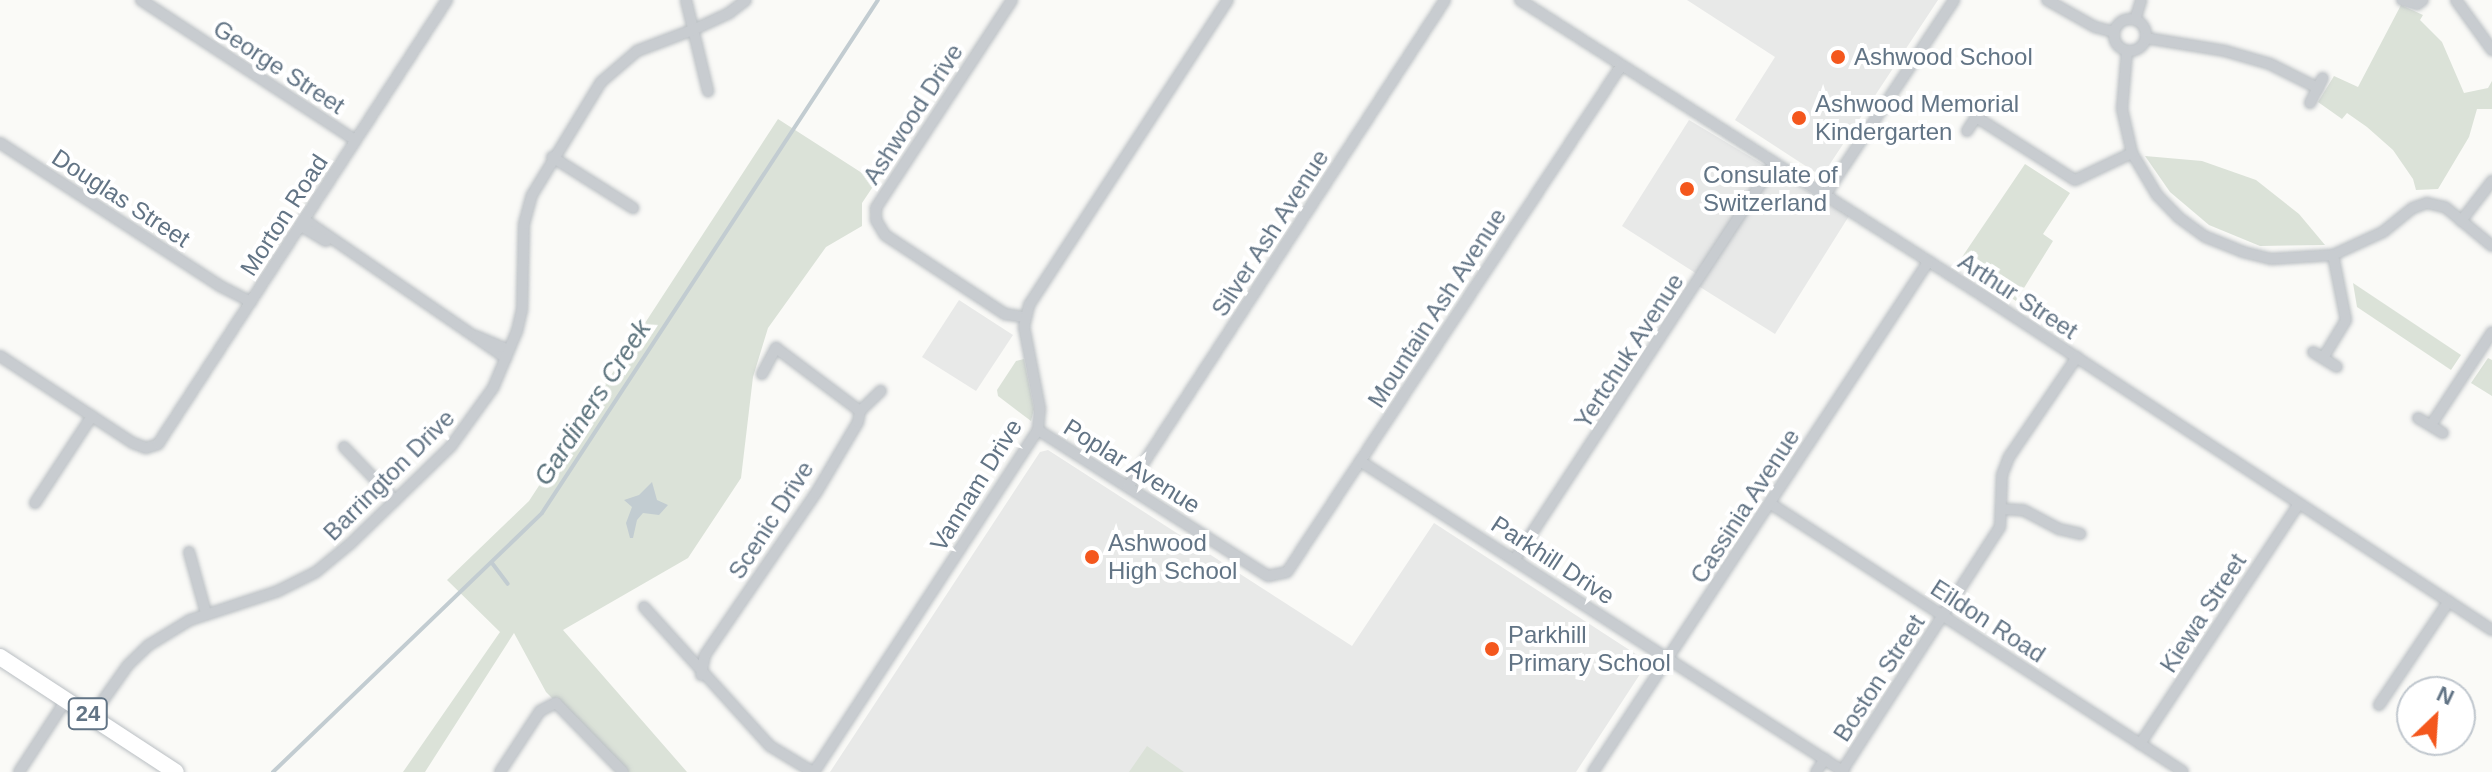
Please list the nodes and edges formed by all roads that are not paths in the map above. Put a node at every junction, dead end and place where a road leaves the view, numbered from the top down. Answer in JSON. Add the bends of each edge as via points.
{"nodes":[{"id":1,"x":141,"y":0,"type":"edge"},
{"id":2,"x":447,"y":0,"type":"edge"},
{"id":3,"x":686,"y":0,"type":"edge"},
{"id":4,"x":746,"y":0,"type":"edge"},
{"id":5,"x":1012,"y":0,"type":"edge"},
{"id":6,"x":1228,"y":0,"type":"edge"},
{"id":7,"x":1445,"y":0,"type":"edge"},
{"id":8,"x":1520,"y":0,"type":"edge"},
{"id":9,"x":1954,"y":0,"type":"edge"},
{"id":10,"x":2047,"y":0,"type":"edge"},
{"id":11,"x":2141,"y":0,"type":"edge"},
{"id":12,"x":2402,"y":0,"type":"edge"},
{"id":13,"x":2423,"y":0,"type":"edge"},
{"id":14,"x":2456,"y":0,"type":"edge"},
{"id":15,"x":2135,"y":20,"type":"junction"},
{"id":16,"x":695,"y":29,"type":"junction"},
{"id":17,"x":2114,"y":32,"type":"junction"},
{"id":18,"x":2146,"y":38,"type":"junction"},
{"id":19,"x":2492,"y":50,"type":"edge"},
{"id":20,"x":2127,"y":51,"type":"junction"},
{"id":21,"x":1621,"y":66,"type":"junction"},
{"id":22,"x":708,"y":91,"type":"dead end"},
{"id":23,"x":2310,"y":103,"type":"dead end"},
{"id":24,"x":1983,"y":106,"type":"dead end"},
{"id":25,"x":1976,"y":117,"type":"junction"},
{"id":26,"x":1967,"y":131,"type":"dead end"},
{"id":27,"x":355,"y":140,"type":"junction"},
{"id":28,"x":0,"y":143,"type":"edge"},
{"id":29,"x":2132,"y":153,"type":"junction"},
{"id":30,"x":552,"y":157,"type":"junction"},
{"id":31,"x":1774,"y":163,"type":"junction"},
{"id":32,"x":2492,"y":181,"type":"edge"},
{"id":33,"x":1825,"y":195,"type":"junction"},
{"id":34,"x":633,"y":208,"type":"dead end"},
{"id":35,"x":2461,"y":221,"type":"junction"},
{"id":36,"x":303,"y":223,"type":"junction"},
{"id":37,"x":2492,"y":246,"type":"edge"},
{"id":38,"x":2333,"y":255,"type":"junction"},
{"id":39,"x":1928,"y":262,"type":"junction"},
{"id":40,"x":249,"y":305,"type":"junction"},
{"id":41,"x":1025,"y":317,"type":"junction"},
{"id":42,"x":2492,"y":332,"type":"edge"},
{"id":43,"x":508,"y":354,"type":"junction"},
{"id":44,"x":0,"y":356,"type":"edge"},
{"id":45,"x":2077,"y":357,"type":"junction"},
{"id":46,"x":2337,"y":367,"type":"dead end"},
{"id":47,"x":762,"y":374,"type":"dead end"},
{"id":48,"x":881,"y":391,"type":"dead end"},
{"id":49,"x":860,"y":411,"type":"junction"},
{"id":50,"x":92,"y":416,"type":"junction"},
{"id":51,"x":2418,"y":418,"type":"dead end"},
{"id":52,"x":2431,"y":425,"type":"junction"},
{"id":53,"x":1038,"y":430,"type":"junction"},
{"id":54,"x":2443,"y":433,"type":"dead end"},
{"id":55,"x":344,"y":447,"type":"dead end"},
{"id":56,"x":1360,"y":461,"type":"junction"},
{"id":57,"x":1128,"y":487,"type":"junction"},
{"id":58,"x":395,"y":500,"type":"junction"},
{"id":59,"x":35,"y":503,"type":"dead end"},
{"id":60,"x":1771,"y":504,"type":"junction"},
{"id":61,"x":2299,"y":504,"type":"junction"},
{"id":62,"x":2001,"y":509,"type":"junction"},
{"id":63,"x":2080,"y":534,"type":"dead end"},
{"id":64,"x":189,"y":552,"type":"dead end"},
{"id":65,"x":1515,"y":559,"type":"junction"},
{"id":66,"x":1287,"y":572,"type":"joint"},
{"id":67,"x":2449,"y":601,"type":"junction"},
{"id":68,"x":644,"y":607,"type":"dead end"},
{"id":69,"x":206,"y":613,"type":"junction"},
{"id":70,"x":1944,"y":616,"type":"junction"},
{"id":71,"x":2492,"y":630,"type":"edge"},
{"id":72,"x":0,"y":657,"type":"edge"},
{"id":73,"x":1668,"y":658,"type":"junction"},
{"id":74,"x":701,"y":675,"type":"junction"},
{"id":75,"x":66,"y":700,"type":"junction"},
{"id":76,"x":2379,"y":705,"type":"dead end"},
{"id":77,"x":92,"y":716,"type":"junction"},
{"id":78,"x":2140,"y":744,"type":"junction"},
{"id":79,"x":1825,"y":759,"type":"junction"},
{"id":80,"x":1843,"y":771,"type":"edge"},
{"id":81,"x":19,"y":772,"type":"edge"},
{"id":82,"x":176,"y":772,"type":"edge"},
{"id":83,"x":500,"y":772,"type":"edge"},
{"id":84,"x":623,"y":772,"type":"edge"},
{"id":85,"x":813,"y":772,"type":"edge"},
{"id":86,"x":1593,"y":772,"type":"edge"},
{"id":87,"x":1816,"y":772,"type":"edge"},
{"id":88,"x":2183,"y":772,"type":"edge"}],
"edges":[{"from":1,"to":27,"type":"street","name":"George Street"},
{"from":2,"to":27,"type":"street","name":"Morton Road"},
{"from":3,"to":16,"type":"street"},
{"from":4,"to":16,"type":"street","name":"Barrington Drive"},
{"from":5,"to":41,"type":"street","name":"Ashwood Drive","via":[[876,208],[876,220],[885,235],[1005,314]]},
{"from":6,"to":41,"type":"street"},
{"from":7,"to":57,"type":"street","name":"Silver Ash Avenue"},
{"from":8,"to":21,"type":"street","name":"Arthur Street"},
{"from":9,"to":33,"type":"street"},
{"from":10,"to":17,"type":"street"},
{"from":11,"to":15,"type":"street"},
{"from":12,"to":13,"type":"street"},
{"from":14,"to":19,"type":"street"},
{"from":15,"to":17,"type":"street","via":[[2122,21]]},
{"from":15,"to":18,"type":"street","via":[[2144,27]]},
{"from":16,"to":22,"type":"street"},
{"from":16,"to":30,"type":"street","name":"Barrington Drive","via":[[637,51],[601,82]]},
{"from":17,"to":20,"type":"street","via":[[2117,44]]},
{"from":18,"to":20,"type":"street","via":[[2139,49]]},
{"from":18,"to":23,"type":"street","via":[[2225,51],[2320,83]]},
{"from":20,"to":29,"type":"street","via":[[2122,109]]},
{"from":21,"to":31,"type":"street","name":"Arthur Street"},
{"from":21,"to":56,"type":"street","name":"Mountain Ash Avenue"},
{"from":24,"to":25,"type":"street"},
{"from":25,"to":26,"type":"street"},
{"from":25,"to":29,"type":"street","via":[[2075,180]]},
{"from":27,"to":36,"type":"street","name":"Morton Road"},
{"from":28,"to":40,"type":"street","name":"Douglas Street"},
{"from":29,"to":38,"type":"street","via":[[2157,195],[2206,237],[2271,259]]},
{"from":30,"to":34,"type":"street"},
{"from":30,"to":43,"type":"street","name":"Barrington Drive","via":[[524,224],[522,310]]},
{"from":31,"to":33,"type":"street","name":"Arthur Street"},
{"from":31,"to":65,"type":"street","name":"Yertchuk Avenue"},
{"from":32,"to":35,"type":"street"},
{"from":33,"to":39,"type":"street","name":"Arthur Street"},
{"from":35,"to":37,"type":"street"},
{"from":35,"to":38,"type":"street","via":[[2445,207],[2419,205],[2383,232]]},
{"from":36,"to":40,"type":"street","name":"Morton Road"},
{"from":36,"to":43,"type":"street"},
{"from":38,"to":46,"type":"street","via":[[2346,320],[2318,355]]},
{"from":39,"to":45,"type":"street","name":"Arthur Street"},
{"from":39,"to":60,"type":"street","name":"Cassinia Avenue"},
{"from":40,"to":50,"type":"street","name":"Morton Road","via":[[164,437],[151,447],[133,443]]},
{"from":41,"to":53,"type":"street","name":"Vannam Drive","via":[[1040,409]]},
{"from":42,"to":52,"type":"street"},
{"from":43,"to":58,"type":"street","name":"Barrington Drive","via":[[493,388],[460,435]]},
{"from":44,"to":50,"type":"street"},
{"from":45,"to":61,"type":"street","name":"Arthur Street"},
{"from":45,"to":62,"type":"street","name":"Boston Street","via":[[2009,457],[2002,475]]},
{"from":47,"to":49,"type":"street","via":[[776,348]]},
{"from":48,"to":49,"type":"street","name":"Scenic Drive"},
{"from":49,"to":74,"type":"street","name":"Scenic Drive","via":[[816,493],[705,655]]},
{"from":50,"to":59,"type":"street"},
{"from":51,"to":52,"type":"street"},
{"from":52,"to":54,"type":"street"},
{"from":53,"to":57,"type":"street","name":"Poplar Avenue"},
{"from":53,"to":85,"type":"street","name":"Vannam Drive"},
{"from":55,"to":58,"type":"street"},
{"from":56,"to":65,"type":"street","name":"Parkhill Drive"},
{"from":56,"to":66,"type":"street","name":"Mountain Ash Avenue"},
{"from":57,"to":66,"type":"street","name":"Poplar Avenue","via":[[1268,576]]},
{"from":58,"to":69,"type":"street","name":"Barrington Drive","via":[[316,572],[278,591]]},
{"from":60,"to":70,"type":"street","name":"Eildon Road"},
{"from":60,"to":73,"type":"street","name":"Cassinia Avenue"},
{"from":61,"to":67,"type":"street","name":"Arthur Street"},
{"from":61,"to":78,"type":"street","name":"Kiewa Street"},
{"from":62,"to":63,"type":"street","via":[[2023,510]]},
{"from":62,"to":70,"type":"street","name":"Boston Street","via":[[2000,527]]},
{"from":64,"to":69,"type":"street"},
{"from":65,"to":73,"type":"street","name":"Parkhill Drive"},
{"from":67,"to":71,"type":"street","name":"Arthur Street"},
{"from":67,"to":76,"type":"street"},
{"from":68,"to":74,"type":"street"},
{"from":69,"to":77,"type":"street","name":"Barrington Drive","via":[[138,654]]},
{"from":70,"to":78,"type":"street","name":"Eildon Road"},
{"from":70,"to":80,"type":"street","name":"Boston Street"},
{"from":72,"to":75,"type":"main road","number":"24"},
{"from":73,"to":79,"type":"street","name":"Parkhill Drive"},
{"from":73,"to":86,"type":"street","name":"Cassinia Avenue"},
{"from":74,"to":85,"type":"street","via":[[770,746]]},
{"from":75,"to":77,"type":"main road","number":"24"},
{"from":75,"to":81,"type":"street"},
{"from":77,"to":82,"type":"main road","number":"24"},
{"from":78,"to":88,"type":"street","name":"Eildon Road"},
{"from":79,"to":80,"type":"street","name":"Parkhill Drive"},
{"from":79,"to":87,"type":"street"},
{"from":83,"to":84,"type":"street","via":[[540,711],[556,703]]}]}
